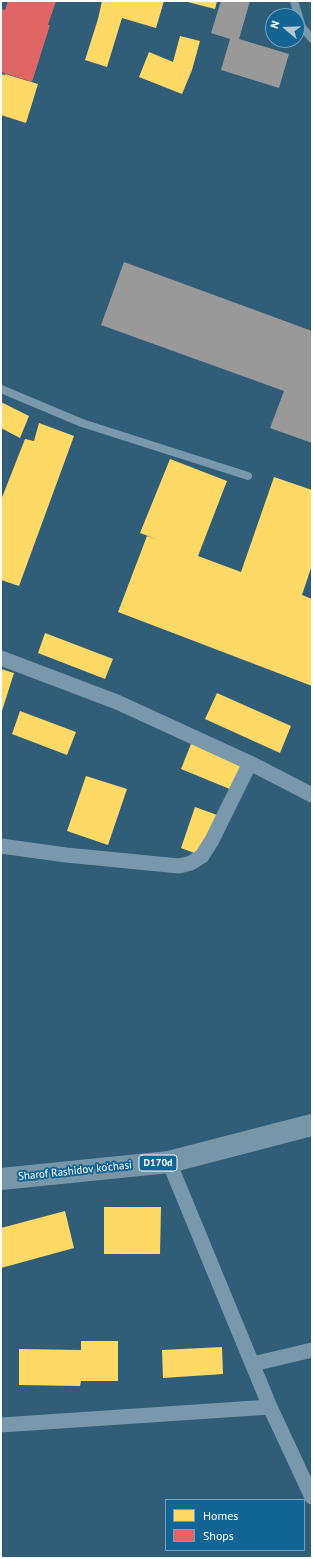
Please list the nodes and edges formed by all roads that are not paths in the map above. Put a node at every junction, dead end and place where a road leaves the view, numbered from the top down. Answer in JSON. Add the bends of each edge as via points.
{"nodes":[{"id":1,"x":294,"y":1,"type":"edge"},
{"id":2,"x":312,"y":39,"type":"edge"},
{"id":3,"x":1,"y":390,"type":"edge"},
{"id":4,"x":248,"y":476,"type":"dead end"},
{"id":5,"x":1,"y":658,"type":"edge"},
{"id":6,"x":250,"y":763,"type":"junction"},
{"id":7,"x":312,"y":795,"type":"edge"},
{"id":8,"x":1,"y":846,"type":"edge"},
{"id":9,"x":312,"y":1125,"type":"edge"},
{"id":10,"x":169,"y":1162,"type":"junction"},
{"id":11,"x":1,"y":1179,"type":"edge"},
{"id":12,"x":312,"y":1350,"type":"edge"},
{"id":13,"x":253,"y":1364,"type":"junction"},
{"id":14,"x":270,"y":1407,"type":"junction"},
{"id":15,"x":1,"y":1425,"type":"edge"},
{"id":16,"x":312,"y":1497,"type":"edge"}],
"edges":[{"from":1,"to":2,"type":"lane","via":[[302,27]]},
{"from":3,"to":4,"type":"lane","via":[[82,423]]},
{"from":5,"to":6,"type":"street","via":[[117,702]]},
{"from":6,"to":7,"type":"street"},
{"from":6,"to":8,"type":"street","via":[[212,840],[202,856],[191,863],[179,866]]},
{"from":9,"to":10,"type":"main road","name":"Sharof Rashidov ko'chasi","number":"D170d"},
{"from":10,"to":11,"type":"main road","name":"Sharof Rashidov ko'chasi","number":"D170d"},
{"from":10,"to":13,"type":"street"},
{"from":12,"to":13,"type":"street"},
{"from":13,"to":14,"type":"street"},
{"from":14,"to":15,"type":"street"},
{"from":14,"to":16,"type":"street"}]}
